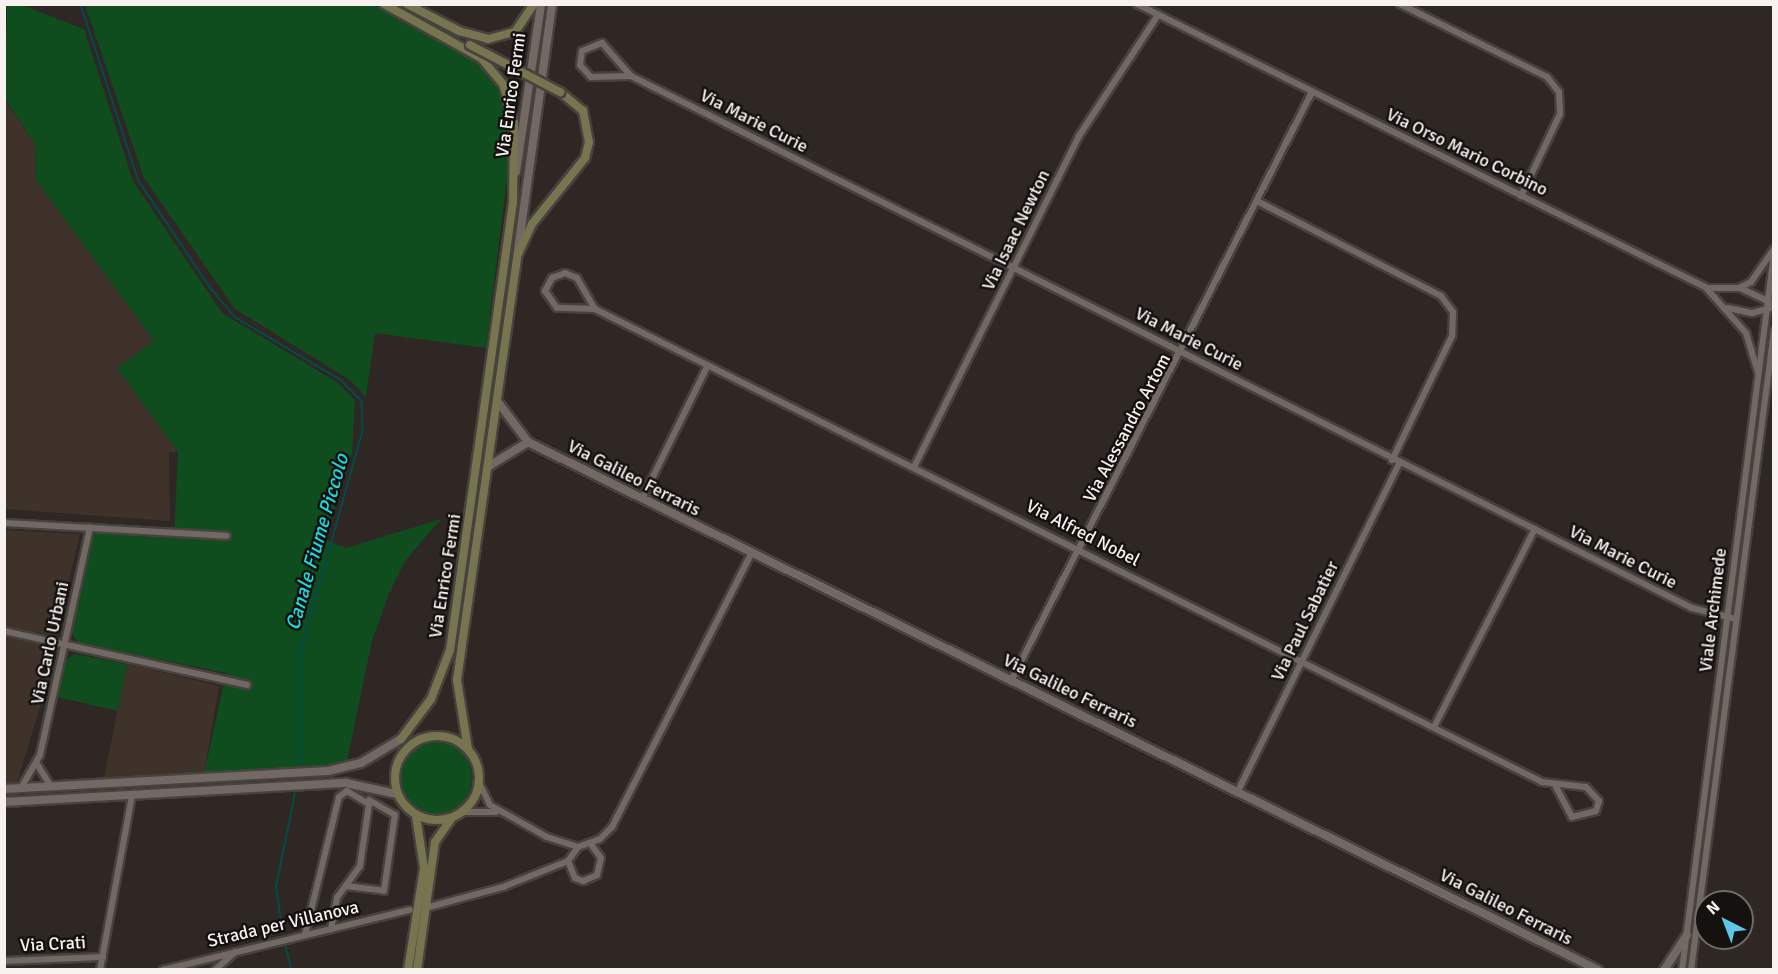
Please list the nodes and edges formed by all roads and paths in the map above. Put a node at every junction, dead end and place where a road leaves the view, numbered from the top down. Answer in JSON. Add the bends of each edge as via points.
{"nodes":[{"id":1,"x":384,"y":4,"type":"edge"},
{"id":2,"x":392,"y":4,"type":"edge"},
{"id":3,"x":407,"y":4,"type":"edge"},
{"id":4,"x":534,"y":4,"type":"edge"},
{"id":5,"x":541,"y":4,"type":"edge"},
{"id":6,"x":552,"y":4,"type":"edge"},
{"id":7,"x":1137,"y":4,"type":"edge"},
{"id":8,"x":1400,"y":4,"type":"edge"},
{"id":9,"x":1158,"y":15,"type":"junction"},
{"id":10,"x":631,"y":76,"type":"junction"},
{"id":11,"x":1312,"y":92,"type":"junction"},
{"id":12,"x":515,"y":183,"type":"junction"},
{"id":13,"x":1521,"y":196,"type":"junction"},
{"id":14,"x":1257,"y":201,"type":"junction"},
{"id":15,"x":1773,"y":249,"type":"edge"},
{"id":16,"x":518,"y":254,"type":"junction"},
{"id":17,"x":1773,"y":254,"type":"edge"},
{"id":18,"x":1016,"y":265,"type":"junction"},
{"id":19,"x":1707,"y":288,"type":"junction"},
{"id":20,"x":1738,"y":288,"type":"junction"},
{"id":21,"x":1770,"y":305,"type":"edge"},
{"id":22,"x":1727,"y":308,"type":"junction"},
{"id":23,"x":596,"y":309,"type":"junction"},
{"id":24,"x":1773,"y":330,"type":"edge"},
{"id":25,"x":1182,"y":353,"type":"junction"},
{"id":26,"x":707,"y":367,"type":"junction"},
{"id":27,"x":1758,"y":381,"type":"junction"},
{"id":28,"x":498,"y":402,"type":"junction"},
{"id":29,"x":528,"y":442,"type":"junction"},
{"id":30,"x":1392,"y":460,"type":"junction"},
{"id":31,"x":1399,"y":464,"type":"junction"},
{"id":32,"x":915,"y":465,"type":"junction"},
{"id":33,"x":489,"y":466,"type":"junction"},
{"id":34,"x":642,"y":499,"type":"junction"},
{"id":35,"x":4,"y":523,"type":"edge"},
{"id":36,"x":90,"y":527,"type":"junction"},
{"id":37,"x":1535,"y":529,"type":"junction"},
{"id":38,"x":227,"y":536,"type":"dead end"},
{"id":39,"x":1080,"y":549,"type":"junction"},
{"id":40,"x":751,"y":554,"type":"junction"},
{"id":41,"x":1726,"y":617,"type":"junction"},
{"id":42,"x":1736,"y":619,"type":"junction"},
{"id":43,"x":4,"y":631,"type":"edge"},
{"id":44,"x":65,"y":645,"type":"junction"},
{"id":45,"x":1302,"y":662,"type":"junction"},
{"id":46,"x":1012,"y":679,"type":"junction"},
{"id":47,"x":248,"y":686,"type":"dead end"},
{"id":48,"x":1435,"y":725,"type":"junction"},
{"id":49,"x":400,"y":739,"type":"junction"},
{"id":50,"x":420,"y":739,"type":"junction"},
{"id":51,"x":468,"y":749,"type":"junction"},
{"id":52,"x":400,"y":756,"type":"junction"},
{"id":53,"x":37,"y":764,"type":"junction"},
{"id":54,"x":479,"y":783,"type":"junction"},
{"id":55,"x":51,"y":786,"type":"junction"},
{"id":56,"x":1556,"y":787,"type":"junction"},
{"id":57,"x":21,"y":788,"type":"junction"},
{"id":58,"x":4,"y":789,"type":"edge"},
{"id":59,"x":1238,"y":791,"type":"junction"},
{"id":60,"x":396,"y":794,"type":"junction"},
{"id":61,"x":132,"y":796,"type":"junction"},
{"id":62,"x":369,"y":800,"type":"junction"},
{"id":63,"x":4,"y":802,"type":"edge"},
{"id":64,"x":463,"y":812,"type":"junction"},
{"id":65,"x":500,"y":812,"type":"junction"},
{"id":66,"x":416,"y":816,"type":"junction"},
{"id":67,"x":453,"y":818,"type":"junction"},
{"id":68,"x":591,"y":844,"type":"junction"},
{"id":69,"x":578,"y":847,"type":"junction"},
{"id":70,"x":568,"y":861,"type":"junction"},
{"id":71,"x":346,"y":886,"type":"junction"},
{"id":72,"x":429,"y":907,"type":"dead end"},
{"id":73,"x":410,"y":910,"type":"dead end"},
{"id":74,"x":330,"y":929,"type":"junction"},
{"id":75,"x":305,"y":935,"type":"junction"},
{"id":76,"x":1687,"y":935,"type":"junction"},
{"id":77,"x":235,"y":952,"type":"junction"},
{"id":78,"x":103,"y":957,"type":"junction"},
{"id":79,"x":4,"y":961,"type":"edge"},
{"id":80,"x":100,"y":969,"type":"edge"},
{"id":81,"x":163,"y":969,"type":"edge"},
{"id":82,"x":215,"y":969,"type":"edge"},
{"id":83,"x":408,"y":969,"type":"edge"},
{"id":84,"x":417,"y":969,"type":"edge"},
{"id":85,"x":1598,"y":969,"type":"edge"},
{"id":86,"x":1664,"y":969,"type":"edge"},
{"id":87,"x":1682,"y":969,"type":"edge"},
{"id":88,"x":1691,"y":969,"type":"edge"}],
"edges":[{"from":1,"to":12,"type":"main road","via":[[473,52],[503,84],[514,123]]},
{"from":2,"to":16,"type":"main road","bridge":true,"via":[[560,92],[583,111],[589,142],[585,158],[532,225]]},
{"from":3,"to":4,"type":"main road","via":[[459,32],[488,39],[515,32]]},
{"from":5,"to":12,"type":"street","name":"Via Enrico Fermi"},
{"from":6,"to":16,"type":"street","name":"Via Enrico Fermi"},
{"from":7,"to":9,"type":"street","name":"Via Orso Mario Corbino"},
{"from":8,"to":13,"type":"street","via":[[1547,77],[1559,93],[1560,114]]},
{"from":9,"to":11,"type":"street","name":"Via Orso Mario Corbino"},
{"from":9,"to":18,"type":"street","name":"Via Isaac Newton","via":[[1079,136]]},
{"from":10,"to":10,"type":"street","name":"Via Marie Curie","via":[[602,43],[582,51],[580,65],[591,77]]},
{"from":10,"to":18,"type":"street","name":"Via Marie Curie"},
{"from":11,"to":13,"type":"street","name":"Via Orso Mario Corbino"},
{"from":11,"to":14,"type":"street","name":"Via Alessandro Artom"},
{"from":12,"to":49,"type":"main road","name":"Via Enrico Fermi","via":[[450,650],[431,699]]},
{"from":13,"to":19,"type":"street","name":"Via Orso Mario Corbino"},
{"from":14,"to":25,"type":"street","name":"Via Alessandro Artom"},
{"from":14,"to":30,"type":"street","via":[[1441,296],[1453,312],[1452,336]]},
{"from":15,"to":20,"type":"street","via":[[1758,274]]},
{"from":16,"to":28,"type":"main road","name":"Via Enrico Fermi"},
{"from":17,"to":21,"type":"street","name":"Viale Archimede"},
{"from":18,"to":25,"type":"street","name":"Via Marie Curie"},
{"from":18,"to":32,"type":"street","name":"Via Isaac Newton"},
{"from":19,"to":20,"type":"street","name":"Via Orso Mario Corbino"},
{"from":19,"to":22,"type":"street"},
{"from":20,"to":21,"type":"street"},
{"from":21,"to":22,"type":"street"},
{"from":21,"to":27,"type":"street","name":"Viale Archimede"},
{"from":22,"to":27,"type":"street","via":[[1753,348]]},
{"from":23,"to":23,"type":"street","name":"Via Alfred Nobel","via":[[578,278],[565,273],[552,278],[545,291],[557,308]]},
{"from":23,"to":26,"type":"street","name":"Via Alfred Nobel"},
{"from":24,"to":42,"type":"street","name":"Viale Archimede"},
{"from":25,"to":30,"type":"street","name":"Via Marie Curie"},
{"from":25,"to":39,"type":"street","name":"Via Alessandro Artom"},
{"from":26,"to":32,"type":"street","name":"Via Alfred Nobel"},
{"from":26,"to":34,"type":"street"},
{"from":27,"to":41,"type":"street","name":"Viale Archimede"},
{"from":28,"to":29,"type":"street"},
{"from":28,"to":33,"type":"main road","name":"Via Enrico Fermi"},
{"from":29,"to":33,"type":"street"},
{"from":29,"to":34,"type":"street","name":"Via Galileo Ferraris"},
{"from":30,"to":31,"type":"street","name":"Via Marie Curie"},
{"from":31,"to":37,"type":"street","name":"Via Marie Curie"},
{"from":31,"to":45,"type":"street","name":"Via Paul Sabatier"},
{"from":32,"to":39,"type":"street","name":"Via Alfred Nobel"},
{"from":33,"to":51,"type":"main road","name":"Via Enrico Fermi","via":[[457,680]]},
{"from":34,"to":40,"type":"street","name":"Via Galileo Ferraris"},
{"from":35,"to":36,"type":"street"},
{"from":36,"to":38,"type":"street"},
{"from":36,"to":44,"type":"street","name":"Via Carlo Urbani"},
{"from":37,"to":41,"type":"street","name":"Via Marie Curie","via":[[1692,608]]},
{"from":37,"to":48,"type":"street"},
{"from":39,"to":45,"type":"street","name":"Via Alfred Nobel"},
{"from":39,"to":46,"type":"street","name":"Via Alessandro Artom"},
{"from":40,"to":46,"type":"street","name":"Via Galileo Ferraris"},
{"from":40,"to":68,"type":"street","via":[[612,827]]},
{"from":41,"to":42,"type":"street","name":"Via Marie Curie"},
{"from":41,"to":76,"type":"street","name":"Viale Archimede"},
{"from":42,"to":88,"type":"street","name":"Viale Archimede"},
{"from":43,"to":44,"type":"street"},
{"from":44,"to":47,"type":"street"},
{"from":44,"to":53,"type":"street","name":"Via Carlo Urbani"},
{"from":45,"to":48,"type":"street","name":"Via Alfred Nobel"},
{"from":45,"to":59,"type":"street","name":"Via Paul Sabatier"},
{"from":46,"to":59,"type":"street","name":"Via Galileo Ferraris"},
{"from":48,"to":56,"type":"street","name":"Via Alfred Nobel"},
{"from":49,"to":50,"type":"main road"},
{"from":49,"to":52,"type":"main road"},
{"from":49,"to":55,"type":"street","name":"Via Enrico Fermi","via":[[361,763],[328,771]]},
{"from":50,"to":51,"type":"main road","via":[[445,736]]},
{"from":50,"to":52,"type":"main road"},
{"from":51,"to":54,"type":"main road"},
{"from":52,"to":60,"type":"main road"},
{"from":53,"to":55,"type":"street"},
{"from":53,"to":57,"type":"street","name":"Via Carlo Urbani"},
{"from":54,"to":64,"type":"main road"},
{"from":54,"to":65,"type":"street"},
{"from":55,"to":57,"type":"street","name":"Via Enrico Fermi"},
{"from":56,"to":56,"type":"street","name":"Via Alfred Nobel","via":[[1576,784],[1595,792],[1596,811],[1572,817]]},
{"from":57,"to":58,"type":"street","name":"Via Enrico Fermi"},
{"from":59,"to":85,"type":"street","name":"Via Galileo Ferraris"},
{"from":60,"to":61,"type":"street","via":[[346,783]]},
{"from":60,"to":66,"type":"main road"},
{"from":61,"to":63,"type":"street"},
{"from":61,"to":78,"type":"street"},
{"from":62,"to":71,"type":"street","via":[[360,866]]},
{"from":62,"to":71,"type":"street","via":[[395,815],[384,891]]},
{"from":62,"to":75,"type":"street","via":[[347,791],[339,797]]},
{"from":64,"to":65,"type":"street"},
{"from":64,"to":67,"type":"main road"},
{"from":65,"to":69,"type":"street"},
{"from":66,"to":67,"type":"main road"},
{"from":66,"to":83,"type":"main road","via":[[424,868]]},
{"from":67,"to":84,"type":"main road","via":[[435,842]]},
{"from":68,"to":69,"type":"street"},
{"from":68,"to":70,"type":"street","via":[[601,858],[597,875],[583,881],[575,878]]},
{"from":69,"to":70,"type":"street"},
{"from":70,"to":72,"type":"street","via":[[503,887]]},
{"from":71,"to":74,"type":"street"},
{"from":73,"to":74,"type":"street","name":"Strada per Villanova"},
{"from":74,"to":75,"type":"street","name":"Strada per Villanova"},
{"from":75,"to":77,"type":"street","name":"Strada per Villanova"},
{"from":76,"to":86,"type":"street"},
{"from":76,"to":87,"type":"street","name":"Viale Archimede"},
{"from":77,"to":81,"type":"street","name":"Strada per Villanova"},
{"from":77,"to":82,"type":"street"},
{"from":78,"to":79,"type":"street","name":"Via Crati"},
{"from":78,"to":80,"type":"street"}]}
